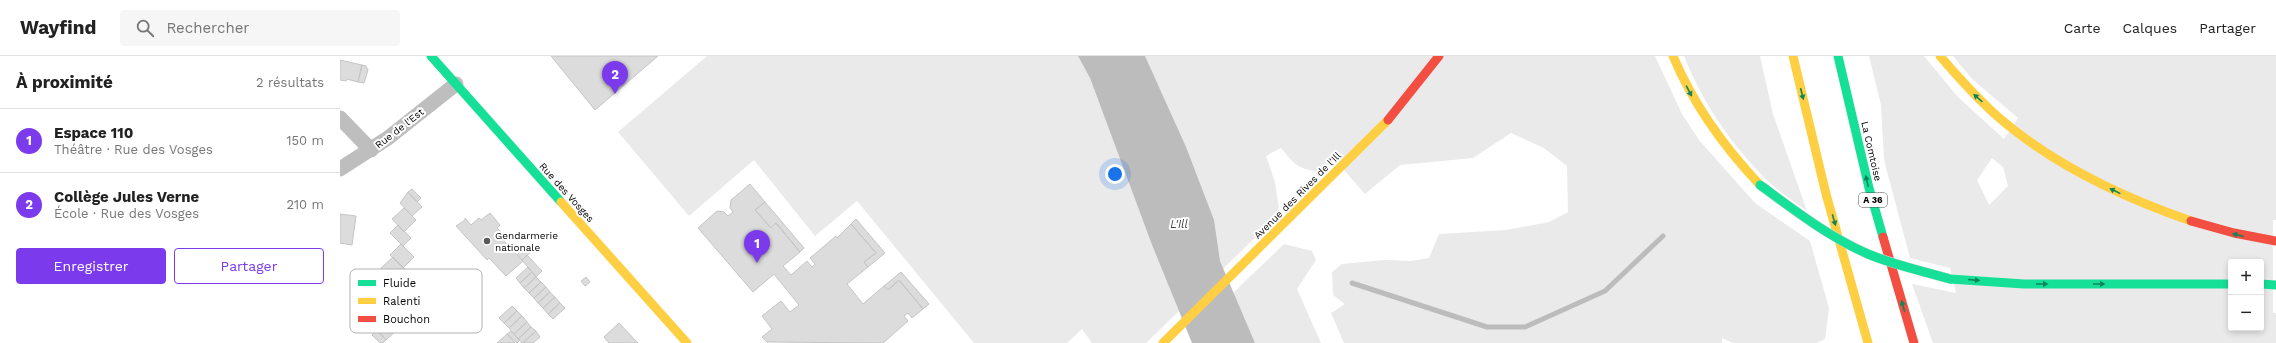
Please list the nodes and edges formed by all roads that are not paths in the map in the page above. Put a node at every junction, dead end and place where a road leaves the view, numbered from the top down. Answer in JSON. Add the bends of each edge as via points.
{"nodes":[{"id":1,"x":431,"y":56,"type":"edge"},
{"id":2,"x":1439,"y":56,"type":"edge"},
{"id":3,"x":1673,"y":56,"type":"edge"},
{"id":4,"x":1793,"y":56,"type":"edge"},
{"id":5,"x":1838,"y":56,"type":"edge"},
{"id":6,"x":1940,"y":56,"type":"edge"},
{"id":7,"x":456,"y":84,"type":"junction"},
{"id":8,"x":340,"y":118,"type":"edge"},
{"id":9,"x":371,"y":150,"type":"junction"},
{"id":10,"x":340,"y":169,"type":"edge"},
{"id":11,"x":2276,"y":241,"type":"edge"},
{"id":12,"x":2228,"y":284,"type":"edge"},
{"id":13,"x":2264,"y":284,"type":"edge"},
{"id":14,"x":2276,"y":284,"type":"edge"},
{"id":15,"x":683,"y":342,"type":"edge"},
{"id":16,"x":1163,"y":343,"type":"edge"},
{"id":17,"x":1868,"y":343,"type":"edge"},
{"id":18,"x":1914,"y":343,"type":"edge"}],
"edges":[{"from":1,"to":7,"type":"main road","name":"Rue des Vosges"},
{"from":2,"to":16,"type":"main road","name":"Avenue des Rives de l'Ill","via":[[1396,112]]},
{"from":3,"to":12,"type":"main road","one_way":true,"bridge":true,"via":[[1680,75],[1706,123],[1723,146],[1760,185],[1812,224],[1858,249],[1901,266],[1950,278],[2024,284]]},
{"from":4,"to":17,"type":"main road","one_way":true,"via":[[1826,194]]},
{"from":18,"to":5,"type":"main road","name":"La Comtoise","number":"A 36","one_way":true,"via":[[1869,188]]},
{"from":11,"to":6,"type":"main road","one_way":true,"via":[[2242,236],[2193,222],[2136,201],[2079,173],[2007,124],[1966,87]]},
{"from":7,"to":9,"type":"street","name":"Rue de l'Est"},
{"from":7,"to":15,"type":"main road","name":"Rue des Vosges"},
{"from":8,"to":9,"type":"street"},
{"from":9,"to":10,"type":"street","name":"Rue de l'Est"},
{"from":13,"to":14,"type":"main road"}]}
